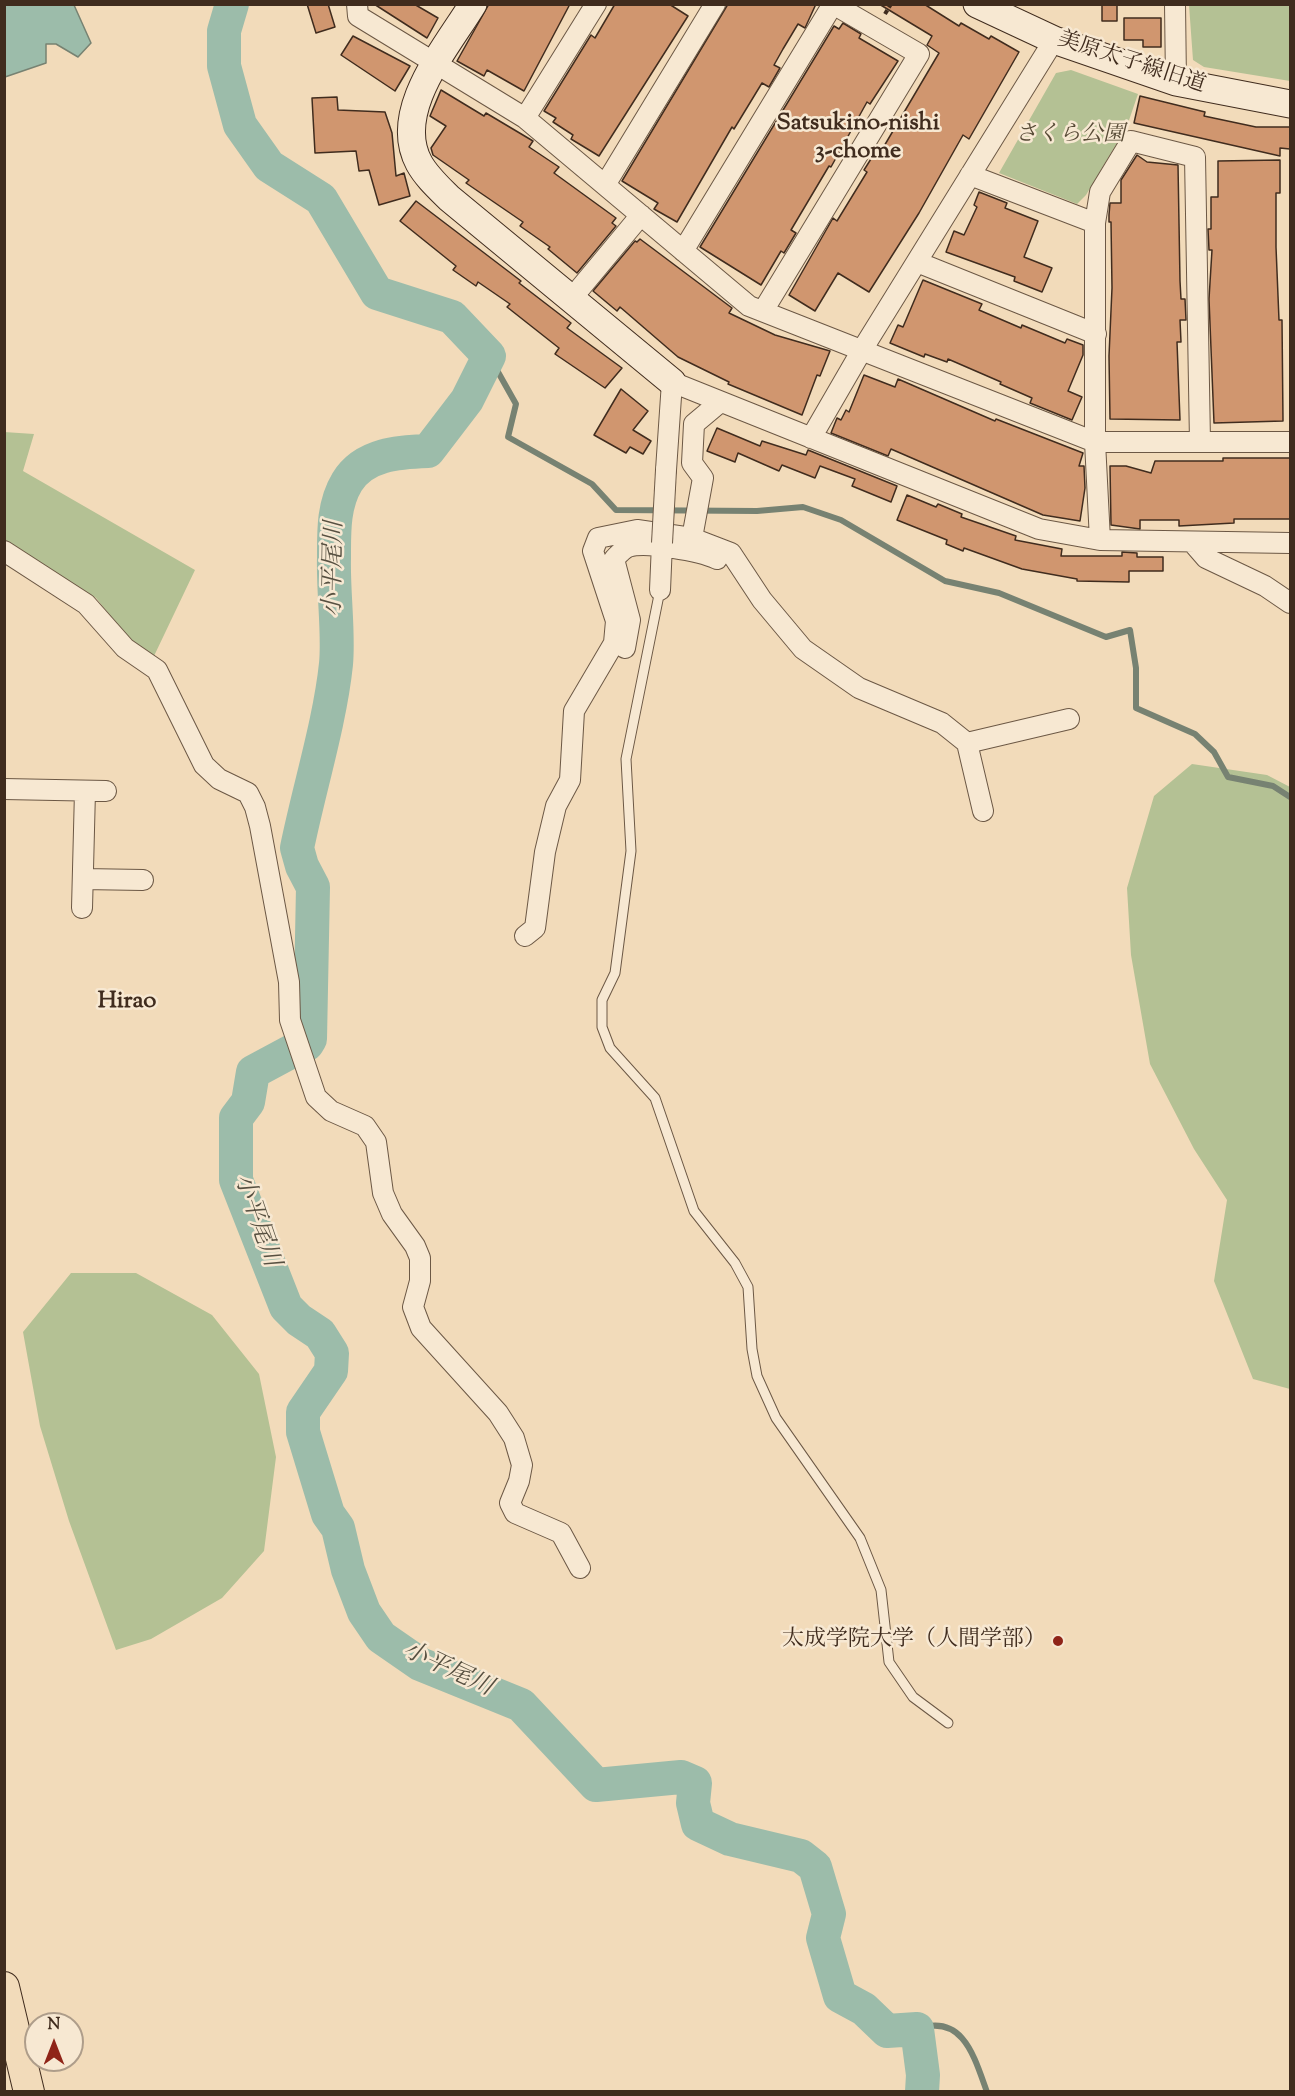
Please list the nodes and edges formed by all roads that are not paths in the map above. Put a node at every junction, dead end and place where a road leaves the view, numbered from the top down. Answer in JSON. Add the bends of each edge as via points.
{"nodes":[{"id":1,"x":357,"y":4,"type":"edge"},
{"id":2,"x":473,"y":4,"type":"edge"},
{"id":3,"x":596,"y":4,"type":"edge"},
{"id":4,"x":715,"y":4,"type":"edge"},
{"id":5,"x":833,"y":4,"type":"edge"},
{"id":6,"x":977,"y":4,"type":"edge"},
{"id":7,"x":1175,"y":4,"type":"edge"},
{"id":8,"x":1054,"y":40,"type":"junction"},
{"id":9,"x":436,"y":65,"type":"junction"},
{"id":10,"x":1176,"y":81,"type":"junction"},
{"id":11,"x":1290,"y":104,"type":"edge"},
{"id":12,"x":525,"y":118,"type":"junction"},
{"id":13,"x":970,"y":175,"type":"junction"},
{"id":14,"x":605,"y":186,"type":"junction"},
{"id":15,"x":640,"y":215,"type":"junction"},
{"id":16,"x":1095,"y":224,"type":"junction"},
{"id":17,"x":683,"y":251,"type":"junction"},
{"id":18,"x":917,"y":262,"type":"junction"},
{"id":19,"x":572,"y":298,"type":"junction"},
{"id":20,"x":764,"y":311,"type":"junction"},
{"id":21,"x":1096,"y":334,"type":"junction"},
{"id":22,"x":862,"y":350,"type":"junction"},
{"id":23,"x":672,"y":382,"type":"junction"},
{"id":24,"x":719,"y":403,"type":"junction"},
{"id":25,"x":811,"y":438,"type":"junction"},
{"id":26,"x":1095,"y":441,"type":"junction"},
{"id":27,"x":1200,"y":442,"type":"junction"},
{"id":28,"x":1290,"y":442,"type":"edge"},
{"id":29,"x":693,"y":536,"type":"junction"},
{"id":30,"x":1100,"y":540,"type":"junction"},
{"id":31,"x":1193,"y":543,"type":"junction"},
{"id":32,"x":1290,"y":543,"type":"edge"},
{"id":33,"x":662,"y":545,"type":"junction"},
{"id":34,"x":4,"y":551,"type":"edge"},
{"id":35,"x":660,"y":590,"type":"joint"},
{"id":36,"x":1290,"y":603,"type":"edge"},
{"id":37,"x":824,"y":666,"type":"junction"},
{"id":38,"x":574,"y":711,"type":"junction"},
{"id":39,"x":1069,"y":719,"type":"dead end"},
{"id":40,"x":967,"y":743,"type":"junction"},
{"id":41,"x":4,"y":789,"type":"edge"},
{"id":42,"x":85,"y":791,"type":"junction"},
{"id":43,"x":106,"y":791,"type":"dead end"},
{"id":44,"x":983,"y":811,"type":"dead end"},
{"id":45,"x":83,"y":879,"type":"junction"},
{"id":46,"x":143,"y":880,"type":"dead end"},
{"id":47,"x":82,"y":908,"type":"dead end"},
{"id":48,"x":525,"y":936,"type":"dead end"},
{"id":49,"x":580,"y":1568,"type":"dead end"},
{"id":50,"x":948,"y":1723,"type":"dead end"},
{"id":51,"x":4,"y":1987,"type":"edge"},
{"id":52,"x":29,"y":2091,"type":"edge"}],
"edges":[{"from":1,"to":9,"type":"street","via":[[358,16]]},
{"from":2,"to":9,"type":"street"},
{"from":3,"to":12,"type":"street"},
{"from":4,"to":14,"type":"street"},
{"from":5,"to":17,"type":"street"},
{"from":5,"to":20,"type":"street","via":[[919,54]]},
{"from":6,"to":8,"type":"street","name":"美原太子線旧道"},
{"from":7,"to":10,"type":"street"},
{"from":8,"to":10,"type":"street","name":"美原太子線旧道"},
{"from":8,"to":13,"type":"street"},
{"from":9,"to":12,"type":"street"},
{"from":9,"to":19,"type":"street","via":[[411,115],[411,138],[418,161],[449,198]]},
{"from":10,"to":11,"type":"street","name":"美原太子線旧道"},
{"from":12,"to":14,"type":"street"},
{"from":13,"to":16,"type":"street"},
{"from":13,"to":18,"type":"street"},
{"from":14,"to":15,"type":"street"},
{"from":15,"to":17,"type":"street"},
{"from":15,"to":19,"type":"street"},
{"from":16,"to":21,"type":"street"},
{"from":16,"to":27,"type":"street","via":[[1100,192],[1131,141],[1195,157]]},
{"from":17,"to":20,"type":"street","via":[[749,306]]},
{"from":18,"to":21,"type":"street"},
{"from":18,"to":22,"type":"street"},
{"from":19,"to":23,"type":"street"},
{"from":20,"to":22,"type":"street"},
{"from":21,"to":26,"type":"street"},
{"from":22,"to":25,"type":"street"},
{"from":22,"to":26,"type":"street"},
{"from":23,"to":24,"type":"street"},
{"from":23,"to":33,"type":"street","bridge":true},
{"from":24,"to":25,"type":"street"},
{"from":24,"to":29,"type":"street","via":[[694,424],[692,463],[703,478]]},
{"from":25,"to":30,"type":"street","via":[[1039,529]]},
{"from":26,"to":27,"type":"street"},
{"from":26,"to":30,"type":"street"},
{"from":27,"to":28,"type":"street"},
{"from":29,"to":37,"type":"street","via":[[731,553],[782,625]]},
{"from":29,"to":38,"type":"street","via":[[637,530],[598,538],[593,551],[616,621],[614,643]]},
{"from":30,"to":31,"type":"street"},
{"from":31,"to":32,"type":"street"},
{"from":31,"to":36,"type":"street","via":[[1206,558],[1265,586]]},
{"from":33,"to":35,"type":"street"},
{"from":33,"to":37,"type":"street","via":[[710,556],[729,566],[783,639],[819,673]]},
{"from":33,"to":38,"type":"street","via":[[625,548],[614,559],[630,620],[627,645],[591,703]]},
{"from":34,"to":49,"type":"street","via":[[86,604],[125,648],[157,670],[204,765],[219,779],[248,793],[260,826],[289,982],[290,1020],[316,1097],[331,1111],[365,1126],[376,1142],[383,1193],[420,1258],[420,1281],[413,1307],[421,1328],[498,1413],[514,1438],[522,1465],[510,1503],[515,1513],[561,1533]]},
{"from":35,"to":50,"type":"lane","via":[[626,759],[631,851],[615,974],[602,1000],[602,1027],[610,1048],[655,1098],[694,1211],[735,1263],[748,1287],[757,1376],[776,1418],[860,1538],[881,1590],[889,1662],[913,1697]]},
{"from":37,"to":40,"type":"street","via":[[859,688],[942,723]]},
{"from":38,"to":48,"type":"street","via":[[570,780],[556,806],[545,852],[535,928]]},
{"from":39,"to":40,"type":"street"},
{"from":40,"to":44,"type":"street"},
{"from":41,"to":42,"type":"street"},
{"from":42,"to":43,"type":"street"},
{"from":42,"to":45,"type":"street"},
{"from":45,"to":46,"type":"street"},
{"from":45,"to":47,"type":"street"},
{"from":51,"to":52,"type":"main road"}]}
